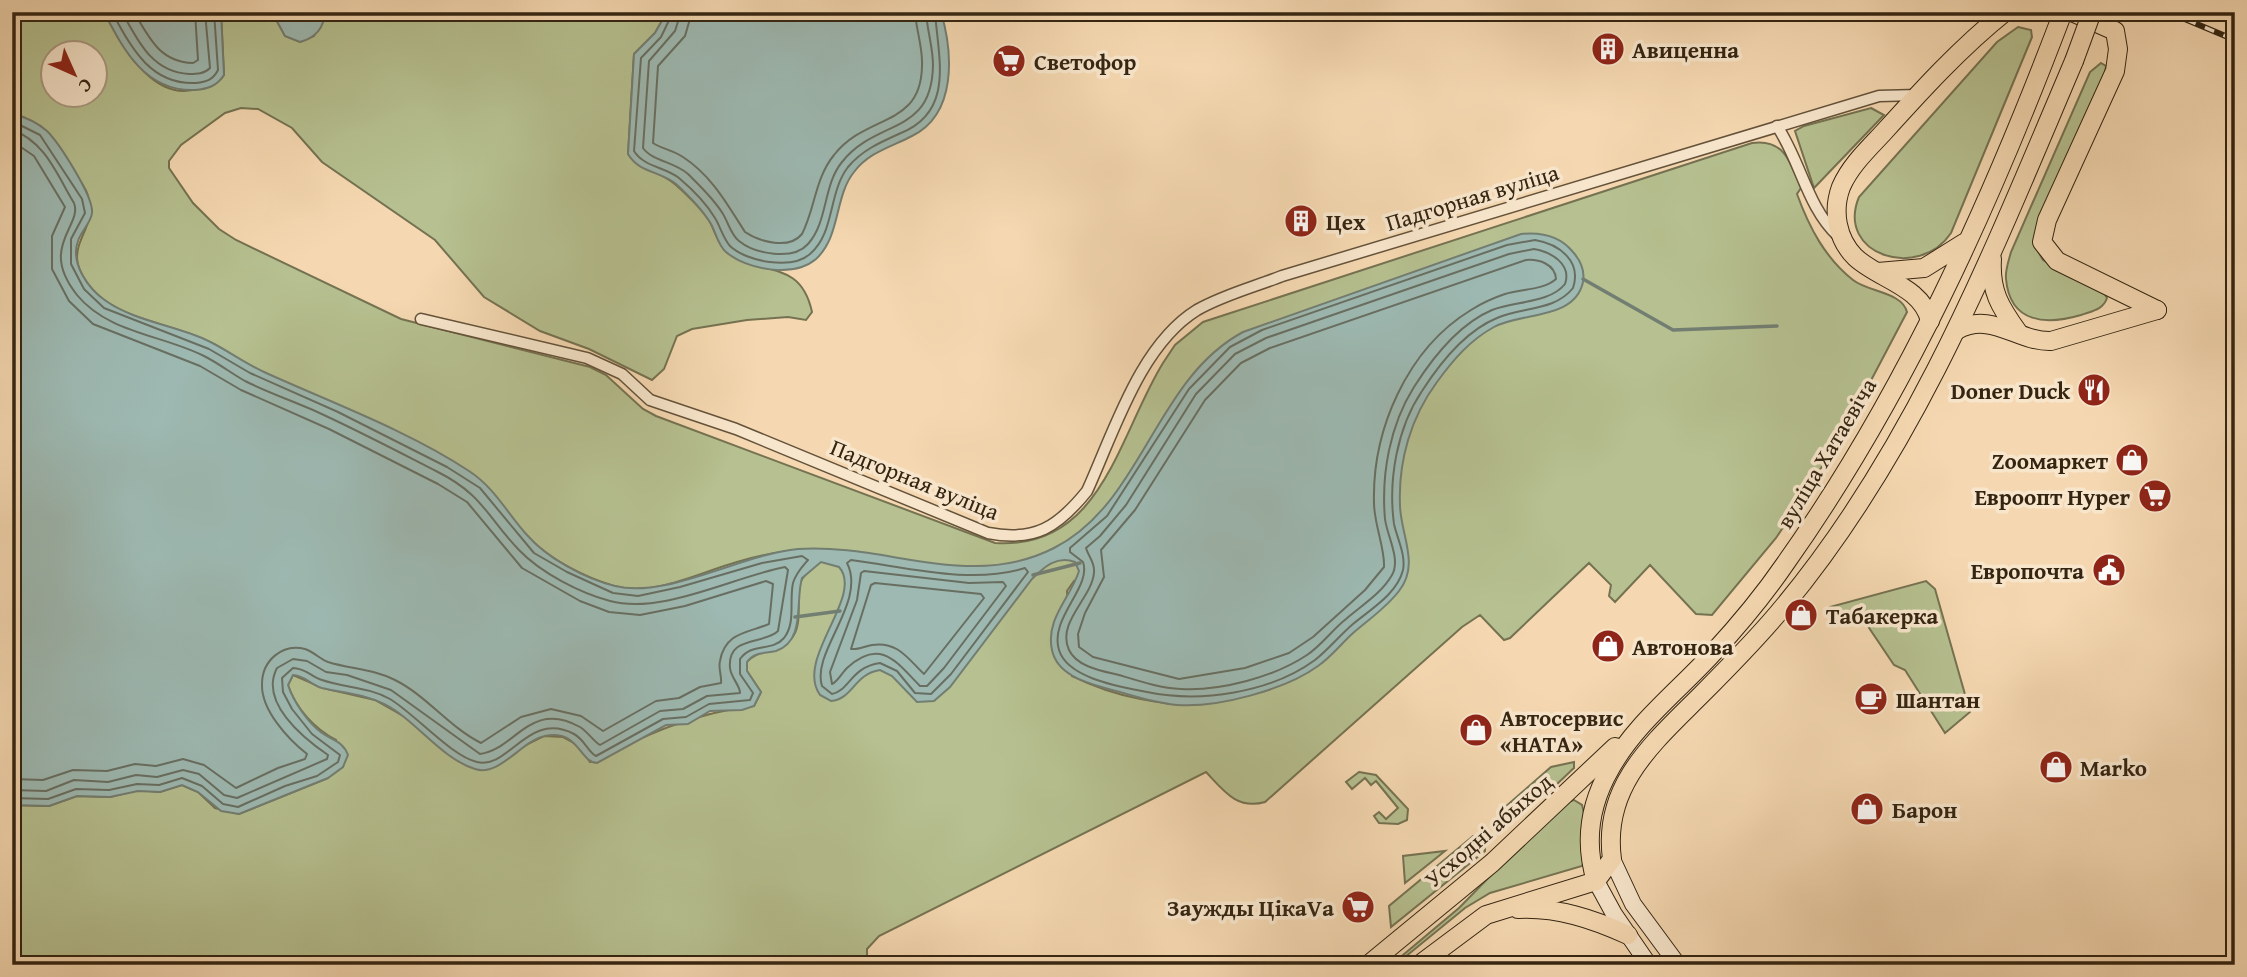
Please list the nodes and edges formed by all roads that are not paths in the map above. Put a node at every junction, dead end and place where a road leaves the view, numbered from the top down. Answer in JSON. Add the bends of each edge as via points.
{"nodes":[{"id":1,"x":2005,"y":12,"type":"edge"},
{"id":2,"x":2063,"y":12,"type":"edge"},
{"id":3,"x":2072,"y":12,"type":"edge"},
{"id":4,"x":2092,"y":12,"type":"edge"},
{"id":5,"x":1918,"y":95,"type":"junction"},
{"id":6,"x":1777,"y":126,"type":"junction"},
{"id":7,"x":1843,"y":240,"type":"junction"},
{"id":8,"x":1967,"y":241,"type":"junction"},
{"id":9,"x":1993,"y":251,"type":"junction"},
{"id":10,"x":1875,"y":272,"type":"junction"},
{"id":11,"x":421,"y":319,"type":"dead end"},
{"id":12,"x":1930,"y":321,"type":"junction"},
{"id":13,"x":1957,"y":330,"type":"junction"},
{"id":14,"x":2018,"y":332,"type":"junction"},
{"id":15,"x":1637,"y":729,"type":"junction"},
{"id":16,"x":1612,"y":859,"type":"junction"},
{"id":17,"x":1595,"y":881,"type":"junction"},
{"id":18,"x":1500,"y":909,"type":"junction"},
{"id":19,"x":1628,"y":935,"type":"junction"},
{"id":20,"x":1368,"y":965,"type":"edge"},
{"id":21,"x":1419,"y":965,"type":"edge"},
{"id":22,"x":1649,"y":965,"type":"edge"},
{"id":23,"x":1678,"y":965,"type":"edge"}],
"edges":[{"from":1,"to":5,"type":"main road"},
{"from":2,"to":8,"type":"main road","name":"вуліца Хатаевіча"},
{"from":3,"to":14,"type":"main road","via":[[2115,31],[2117,62],[2047,220],[2042,242],[2057,261],[2157,310],[2051,341]]},
{"from":4,"to":9,"type":"main road","bridge":true},
{"from":5,"to":6,"type":"street","name":"Падгорная вуліца","via":[[1879,96]]},
{"from":5,"to":7,"type":"main road","via":[[1845,180],[1837,208]]},
{"from":6,"to":7,"type":"street","via":[[1818,213]]},
{"from":6,"to":11,"type":"street","name":"Падгорная вуліца","via":[[1282,276],[1198,310],[1170,332],[1143,370],[1082,498],[1054,524],[1014,538],[988,533],[736,429],[650,400],[622,374],[587,358]]},
{"from":7,"to":10,"type":"main road"},
{"from":8,"to":10,"type":"main road","via":[[1924,268]]},
{"from":8,"to":12,"type":"main road","name":"вуліца Хатаевіча"},
{"from":9,"to":13,"type":"main road"},
{"from":9,"to":14,"type":"main road","via":[[1991,282],[1996,302]]},
{"from":10,"to":12,"type":"main road","via":[[1914,296]]},
{"from":12,"to":15,"type":"main road","name":"вуліца Хатаевіча","via":[[1866,441],[1776,578],[1712,654]]},
{"from":13,"to":14,"type":"main road","via":[[1983,323]]},
{"from":13,"to":16,"type":"main road","via":[[1892,453],[1818,564],[1752,642],[1634,765],[1614,809]]},
{"from":15,"to":17,"type":"main road","name":"вуліца Хатаевіча","via":[[1595,801],[1589,841]]},
{"from":15,"to":20,"type":"main road","name":"Усходні абыход","via":[[1492,863]]},
{"from":16,"to":17,"type":"main road"},
{"from":16,"to":23,"type":"main road","via":[[1633,904]]},
{"from":17,"to":18,"type":"main road"},
{"from":17,"to":19,"type":"main road"},
{"from":18,"to":19,"type":"main road","via":[[1564,912]]},
{"from":18,"to":21,"type":"main road"},
{"from":19,"to":22,"type":"main road"}]}
